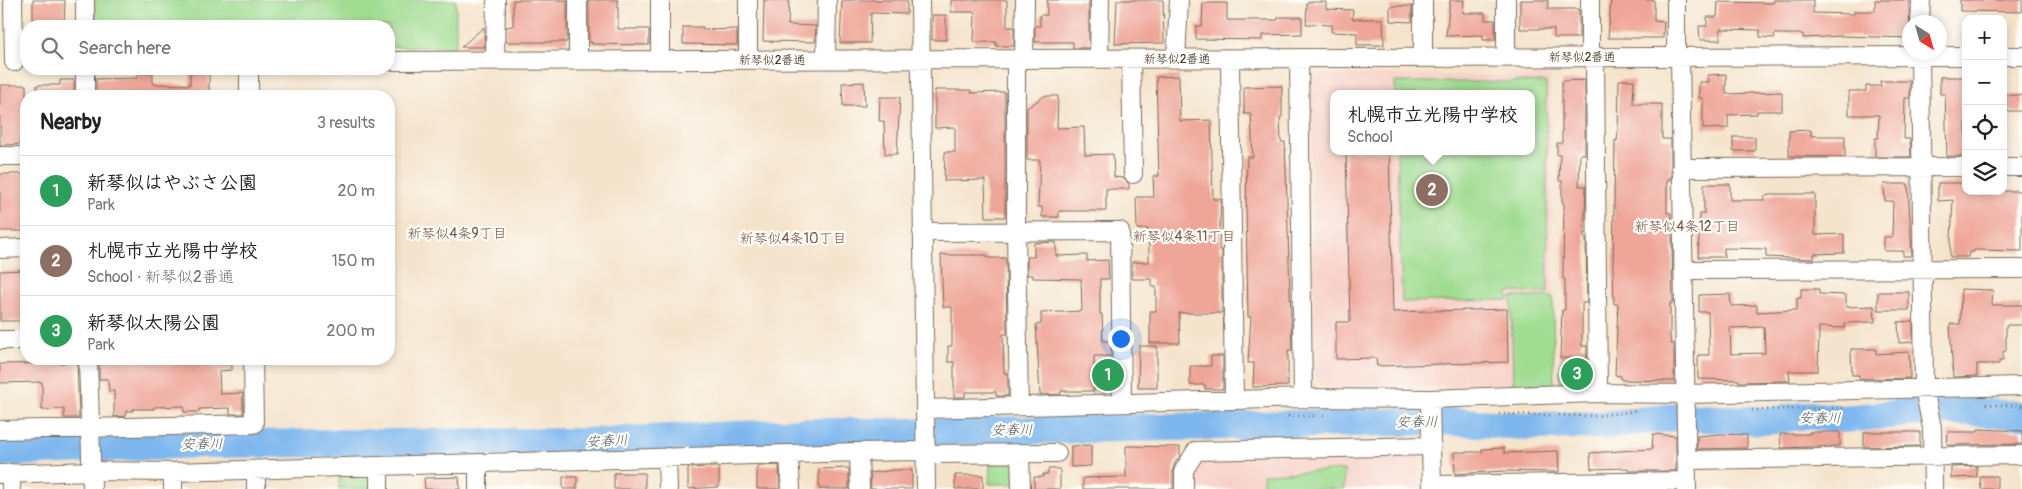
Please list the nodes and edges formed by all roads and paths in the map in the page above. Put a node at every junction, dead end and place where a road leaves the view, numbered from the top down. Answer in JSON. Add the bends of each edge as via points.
{"nodes":[{"id":1,"x":13,"y":0,"type":"edge"},
{"id":2,"x":85,"y":0,"type":"edge"},
{"id":3,"x":496,"y":0,"type":"edge"},
{"id":4,"x":578,"y":0,"type":"edge"},
{"id":5,"x":660,"y":0,"type":"edge"},
{"id":6,"x":748,"y":0,"type":"edge"},
{"id":7,"x":827,"y":0,"type":"edge"},
{"id":8,"x":920,"y":0,"type":"edge"},
{"id":9,"x":1025,"y":0,"type":"edge"},
{"id":10,"x":1100,"y":0,"type":"edge"},
{"id":11,"x":1179,"y":0,"type":"edge"},
{"id":12,"x":1423,"y":0,"type":"edge"},
{"id":13,"x":1506,"y":0,"type":"edge"},
{"id":14,"x":1590,"y":0,"type":"edge"},
{"id":15,"x":1676,"y":0,"type":"edge"},
{"id":16,"x":1921,"y":0,"type":"edge"},
{"id":17,"x":1920,"y":15,"type":"edge"},
{"id":18,"x":85,"y":20,"type":"edge"},
{"id":19,"x":1902,"y":54,"type":"edge"},
{"id":20,"x":1947,"y":55,"type":"edge"},
{"id":21,"x":1962,"y":56,"type":"edge"},
{"id":22,"x":2007,"y":56,"type":"edge"},
{"id":23,"x":2022,"y":56,"type":"edge"},
{"id":24,"x":1592,"y":57,"type":"junction"},
{"id":25,"x":1678,"y":57,"type":"junction"},
{"id":26,"x":1299,"y":58,"type":"junction"},
{"id":27,"x":1423,"y":58,"type":"junction"},
{"id":28,"x":1506,"y":58,"type":"junction"},
{"id":29,"x":1099,"y":59,"type":"junction"},
{"id":30,"x":1131,"y":59,"type":"junction"},
{"id":31,"x":1176,"y":59,"type":"junction"},
{"id":32,"x":1230,"y":59,"type":"junction"},
{"id":33,"x":578,"y":60,"type":"junction"},
{"id":34,"x":660,"y":60,"type":"junction"},
{"id":35,"x":748,"y":60,"type":"junction"},
{"id":36,"x":826,"y":60,"type":"junction"},
{"id":37,"x":920,"y":60,"type":"junction"},
{"id":38,"x":1020,"y":60,"type":"junction"},
{"id":39,"x":1920,"y":60,"type":"edge"},
{"id":40,"x":395,"y":61,"type":"edge"},
{"id":41,"x":496,"y":61,"type":"junction"},
{"id":42,"x":13,"y":62,"type":"edge"},
{"id":43,"x":85,"y":75,"type":"edge"},
{"id":44,"x":249,"y":75,"type":"edge"},
{"id":45,"x":86,"y":90,"type":"edge"},
{"id":46,"x":249,"y":90,"type":"edge"},
{"id":47,"x":0,"y":156,"type":"edge"},
{"id":48,"x":20,"y":156,"type":"edge"},
{"id":49,"x":1921,"y":167,"type":"junction"},
{"id":50,"x":1962,"y":167,"type":"edge"},
{"id":51,"x":2007,"y":167,"type":"edge"},
{"id":52,"x":2022,"y":167,"type":"edge"},
{"id":53,"x":1681,"y":168,"type":"junction"},
{"id":54,"x":1133,"y":174,"type":"dead end"},
{"id":55,"x":922,"y":232,"type":"junction"},
{"id":56,"x":1016,"y":232,"type":"junction"},
{"id":57,"x":20,"y":248,"type":"edge"},
{"id":58,"x":0,"y":249,"type":"edge"},
{"id":59,"x":1922,"y":269,"type":"junction"},
{"id":60,"x":2022,"y":269,"type":"edge"},
{"id":61,"x":1683,"y":270,"type":"junction"},
{"id":62,"x":0,"y":340,"type":"edge"},
{"id":63,"x":20,"y":340,"type":"edge"},
{"id":64,"x":88,"y":365,"type":"edge"},
{"id":65,"x":253,"y":365,"type":"edge"},
{"id":66,"x":2022,"y":386,"type":"edge"},
{"id":67,"x":1598,"y":393,"type":"junction"},
{"id":68,"x":1304,"y":398,"type":"junction"},
{"id":69,"x":1234,"y":400,"type":"junction"},
{"id":70,"x":1686,"y":401,"type":"junction"},
{"id":71,"x":1122,"y":402,"type":"junction"},
{"id":72,"x":1927,"y":403,"type":"junction"},
{"id":73,"x":1019,"y":406,"type":"junction"},
{"id":74,"x":1642,"y":410,"type":"dead end"},
{"id":75,"x":1498,"y":414,"type":"dead end"},
{"id":76,"x":925,"y":416,"type":"junction"},
{"id":77,"x":1431,"y":422,"type":"junction"},
{"id":78,"x":0,"y":430,"type":"edge"},
{"id":79,"x":90,"y":432,"type":"junction"},
{"id":80,"x":925,"y":449,"type":"junction"},
{"id":81,"x":859,"y":452,"type":"junction"},
{"id":82,"x":1057,"y":453,"type":"dead end"},
{"id":83,"x":789,"y":454,"type":"junction"},
{"id":84,"x":1020,"y":454,"type":"junction"},
{"id":85,"x":2022,"y":455,"type":"edge"},
{"id":86,"x":1933,"y":456,"type":"junction"},
{"id":87,"x":667,"y":457,"type":"junction"},
{"id":88,"x":1687,"y":460,"type":"junction"},
{"id":89,"x":478,"y":464,"type":"junction"},
{"id":90,"x":92,"y":466,"type":"junction"},
{"id":91,"x":379,"y":466,"type":"junction"},
{"id":92,"x":256,"y":470,"type":"junction"},
{"id":93,"x":7,"y":479,"type":"edge"},
{"id":94,"x":173,"y":481,"type":"edge"},
{"id":95,"x":1560,"y":485,"type":"edge"},
{"id":96,"x":1686,"y":485,"type":"edge"},
{"id":97,"x":1432,"y":487,"type":"edge"},
{"id":98,"x":92,"y":489,"type":"edge"},
{"id":99,"x":256,"y":489,"type":"edge"},
{"id":100,"x":379,"y":489,"type":"edge"},
{"id":101,"x":478,"y":489,"type":"edge"},
{"id":102,"x":668,"y":489,"type":"edge"},
{"id":103,"x":790,"y":489,"type":"edge"},
{"id":104,"x":860,"y":489,"type":"edge"},
{"id":105,"x":926,"y":489,"type":"edge"},
{"id":106,"x":1021,"y":489,"type":"edge"},
{"id":107,"x":1184,"y":489,"type":"edge"},
{"id":108,"x":1933,"y":489,"type":"edge"}],
"edges":[{"from":1,"to":42,"type":"street"},
{"from":2,"to":18,"type":"street"},
{"from":3,"to":41,"type":"street"},
{"from":4,"to":33,"type":"street"},
{"from":5,"to":34,"type":"street"},
{"from":6,"to":35,"type":"street"},
{"from":7,"to":36,"type":"street"},
{"from":8,"to":37,"type":"street"},
{"from":9,"to":38,"type":"street"},
{"from":10,"to":29,"type":"street"},
{"from":11,"to":31,"type":"street"},
{"from":12,"to":27,"type":"street"},
{"from":13,"to":28,"type":"street"},
{"from":14,"to":24,"type":"street"},
{"from":15,"to":25,"type":"street"},
{"from":16,"to":17,"type":"street"},
{"from":19,"to":25,"type":"street","name":"新琴似2番通"},
{"from":20,"to":21,"type":"street","name":"新琴似2番通"},
{"from":22,"to":23,"type":"street"},
{"from":24,"to":25,"type":"street","name":"新琴似2番通"},
{"from":24,"to":28,"type":"street","name":"新琴似2番通"},
{"from":24,"to":67,"type":"street"},
{"from":25,"to":53,"type":"street"},
{"from":26,"to":27,"type":"street","name":"新琴似2番通"},
{"from":26,"to":32,"type":"street","name":"新琴似2番通"},
{"from":26,"to":68,"type":"street"},
{"from":27,"to":28,"type":"street","name":"新琴似2番通"},
{"from":29,"to":30,"type":"street","name":"新琴似2番通"},
{"from":29,"to":38,"type":"street","name":"新琴似2番通"},
{"from":30,"to":31,"type":"street","name":"新琴似2番通"},
{"from":30,"to":54,"type":"street"},
{"from":31,"to":32,"type":"street","name":"新琴似2番通"},
{"from":32,"to":69,"type":"street"},
{"from":33,"to":34,"type":"street","name":"新琴似2番通"},
{"from":33,"to":41,"type":"street","name":"新琴似2番通"},
{"from":34,"to":35,"type":"street","name":"新琴似2番通"},
{"from":35,"to":36,"type":"street","name":"新琴似2番通"},
{"from":36,"to":37,"type":"street","name":"新琴似2番通"},
{"from":37,"to":38,"type":"street","name":"新琴似2番通"},
{"from":37,"to":55,"type":"street"},
{"from":38,"to":56,"type":"street"},
{"from":39,"to":49,"type":"street"},
{"from":40,"to":41,"type":"street","name":"新琴似2番通"},
{"from":43,"to":45,"type":"street"},
{"from":44,"to":46,"type":"street"},
{"from":47,"to":48,"type":"street"},
{"from":49,"to":50,"type":"street"},
{"from":49,"to":53,"type":"street"},
{"from":49,"to":59,"type":"street"},
{"from":51,"to":52,"type":"street"},
{"from":53,"to":61,"type":"street"},
{"from":55,"to":56,"type":"street"},
{"from":55,"to":76,"type":"street"},
{"from":56,"to":71,"type":"street","via":[[1120,231]]},
{"from":56,"to":73,"type":"street"},
{"from":57,"to":58,"type":"street"},
{"from":59,"to":60,"type":"street"},
{"from":59,"to":61,"type":"street"},
{"from":59,"to":72,"type":"street"},
{"from":61,"to":70,"type":"street"},
{"from":62,"to":63,"type":"street"},
{"from":64,"to":79,"type":"street"},
{"from":65,"to":79,"type":"street","via":[[254,424]]},
{"from":66,"to":72,"type":"street"},
{"from":67,"to":70,"type":"street"},
{"from":67,"to":77,"type":"street"},
{"from":68,"to":69,"type":"street"},
{"from":68,"to":77,"type":"street"},
{"from":69,"to":71,"type":"street"},
{"from":70,"to":72,"type":"street"},
{"from":70,"to":88,"type":"street"},
{"from":71,"to":73,"type":"street"},
{"from":72,"to":86,"type":"street"},
{"from":73,"to":76,"type":"street"},
{"from":74,"to":75,"type":"path","via":[[1596,416]]},
{"from":76,"to":80,"type":"street"},
{"from":77,"to":97,"type":"street"},
{"from":77,"to":107,"type":"street","via":[[1196,451],[1184,470]]},
{"from":78,"to":79,"type":"street"},
{"from":79,"to":90,"type":"street"},
{"from":80,"to":81,"type":"street"},
{"from":80,"to":84,"type":"street"},
{"from":80,"to":105,"type":"street"},
{"from":81,"to":83,"type":"street"},
{"from":81,"to":104,"type":"street"},
{"from":82,"to":84,"type":"street"},
{"from":83,"to":87,"type":"street"},
{"from":83,"to":103,"type":"street"},
{"from":84,"to":106,"type":"street"},
{"from":85,"to":86,"type":"street"},
{"from":86,"to":88,"type":"street"},
{"from":86,"to":108,"type":"street"},
{"from":87,"to":89,"type":"street"},
{"from":87,"to":102,"type":"street"},
{"from":88,"to":96,"type":"street"},
{"from":89,"to":91,"type":"street"},
{"from":89,"to":101,"type":"street"},
{"from":90,"to":93,"type":"street"},
{"from":90,"to":94,"type":"street"},
{"from":90,"to":98,"type":"street"},
{"from":91,"to":92,"type":"street"},
{"from":91,"to":100,"type":"street"},
{"from":92,"to":94,"type":"street"},
{"from":92,"to":99,"type":"street"},
{"from":95,"to":96,"type":"street"},
{"from":95,"to":97,"type":"street"}]}
